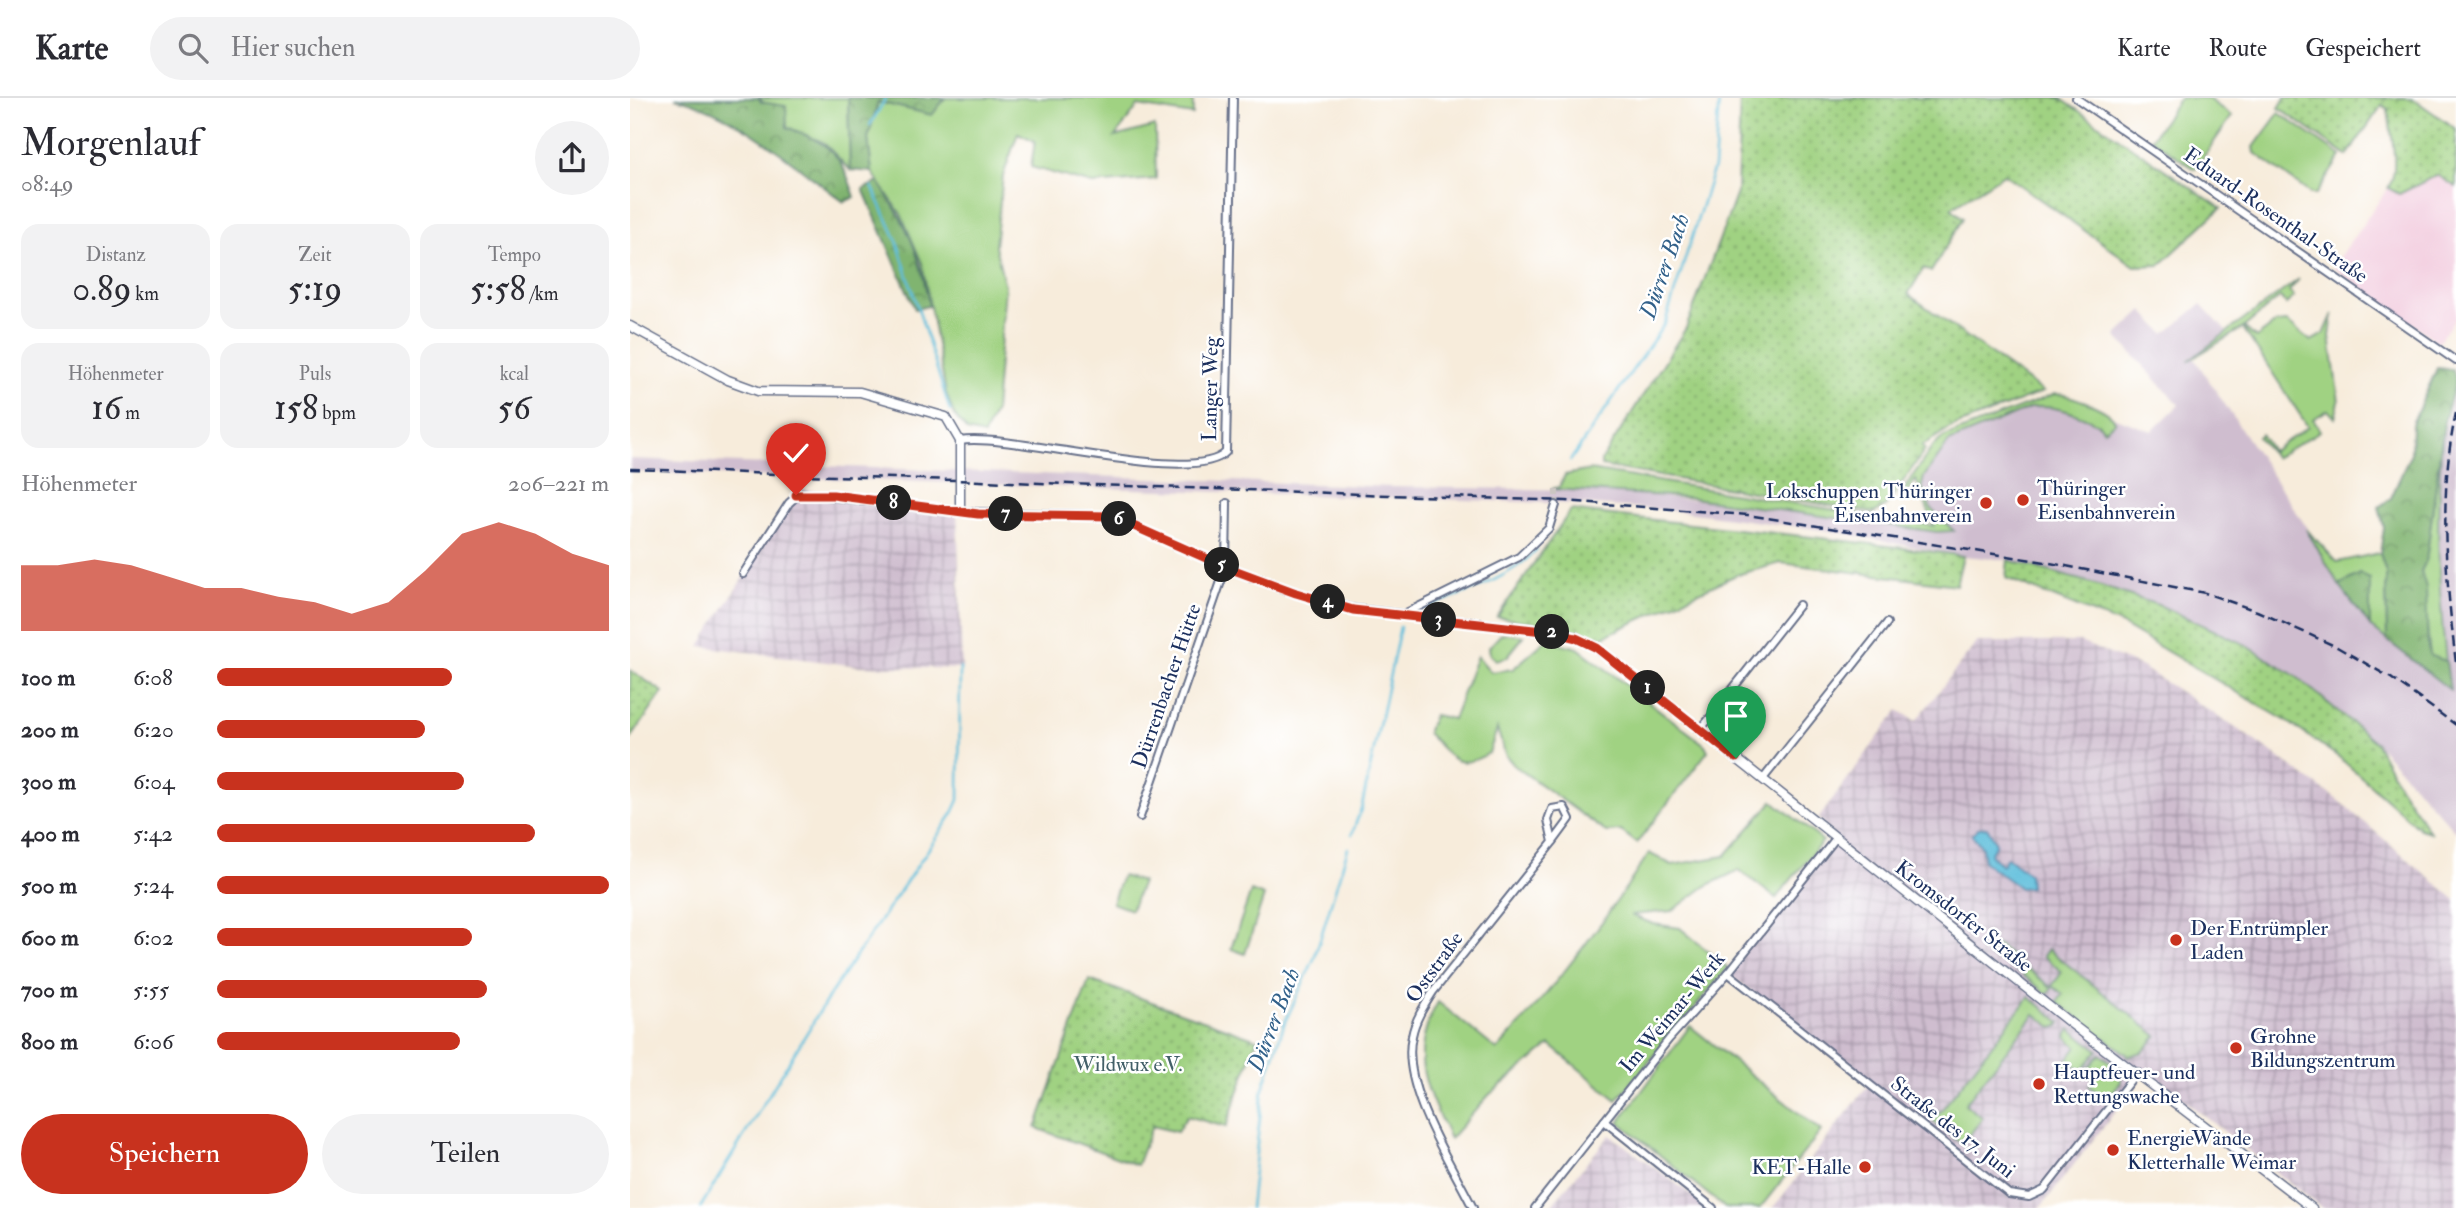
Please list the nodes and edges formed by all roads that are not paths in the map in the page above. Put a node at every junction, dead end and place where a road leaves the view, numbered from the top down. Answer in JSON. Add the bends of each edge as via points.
{"nodes":[{"id":1,"x":1233,"y":98,"type":"edge"},
{"id":2,"x":2076,"y":98,"type":"edge"},
{"id":3,"x":630,"y":326,"type":"edge"},
{"id":4,"x":2456,"y":361,"type":"edge"},
{"id":5,"x":960,"y":441,"type":"junction"},
{"id":6,"x":1227,"y":503,"type":"dead end"},
{"id":7,"x":1556,"y":505,"type":"tunnel mouth"},
{"id":8,"x":960,"y":512,"type":"junction"},
{"id":9,"x":1226,"y":567,"type":"junction"},
{"id":10,"x":743,"y":574,"type":"dead end"},
{"id":11,"x":1799,"y":604,"type":"dead end"},
{"id":12,"x":1402,"y":615,"type":"junction"},
{"id":13,"x":1887,"y":623,"type":"dead end"},
{"id":14,"x":1701,"y":729,"type":"junction"},
{"id":15,"x":1763,"y":779,"type":"junction"},
{"id":16,"x":1140,"y":817,"type":"dead end"},
{"id":17,"x":1836,"y":838,"type":"junction"},
{"id":18,"x":1553,"y":842,"type":"junction"},
{"id":19,"x":1728,"y":973,"type":"junction"},
{"id":20,"x":2137,"y":1072,"type":"junction"},
{"id":21,"x":1605,"y":1121,"type":"junction"},
{"id":22,"x":1710,"y":1206,"type":"edge"},
{"id":23,"x":2309,"y":1207,"type":"edge"},
{"id":24,"x":1473,"y":1208,"type":"edge"},
{"id":25,"x":1535,"y":1208,"type":"edge"}],
"edges":[{"from":1,"to":5,"type":"street","name":"Langer Weg","via":[[1226,452],[1212,461],[1152,462]]},
{"from":2,"to":4,"type":"street","name":"Eduard-Rosenthal-Straße"},
{"from":3,"to":5,"type":"street","via":[[728,380],[758,391],[878,395],[946,417]]},
{"from":5,"to":8,"type":"street"},
{"from":6,"to":9,"type":"street","name":"Dürrenbacher Hütte"},
{"from":7,"to":12,"type":"street","via":[[1549,528],[1519,557]]},
{"from":8,"to":9,"type":"street","via":[[1111,516]]},
{"from":8,"to":10,"type":"street","via":[[800,494],[789,503]]},
{"from":9,"to":12,"type":"street","via":[[1353,610]]},
{"from":9,"to":16,"type":"street","name":"Dürrenbacher Hütte"},
{"from":11,"to":14,"type":"street"},
{"from":12,"to":14,"type":"street","name":"Kromsdorfer Straße","via":[[1576,638],[1597,648]]},
{"from":13,"to":15,"type":"street"},
{"from":14,"to":15,"type":"street","name":"Kromsdorfer Straße"},
{"from":15,"to":17,"type":"street","name":"Kromsdorfer Straße"},
{"from":17,"to":19,"type":"street","name":"Im Weimar-Werk"},
{"from":17,"to":20,"type":"street","name":"Kromsdorfer Straße"},
{"from":18,"to":18,"type":"street","name":"Oststraße","via":[[1570,819],[1564,807],[1549,814]]},
{"from":18,"to":24,"type":"street","name":"Oststraße","via":[[1433,992],[1411,1037],[1411,1069],[1419,1097]]},
{"from":19,"to":20,"type":"street","name":"Straße des 17. Juni","via":[[2009,1194],[2019,1197],[2044,1190]]},
{"from":19,"to":21,"type":"street","name":"Im Weimar-Werk"},
{"from":20,"to":23,"type":"street","name":"Kromsdorfer Straße"},
{"from":21,"to":22,"type":"street"},
{"from":21,"to":25,"type":"street","name":"Im Weimar-Werk"}]}
